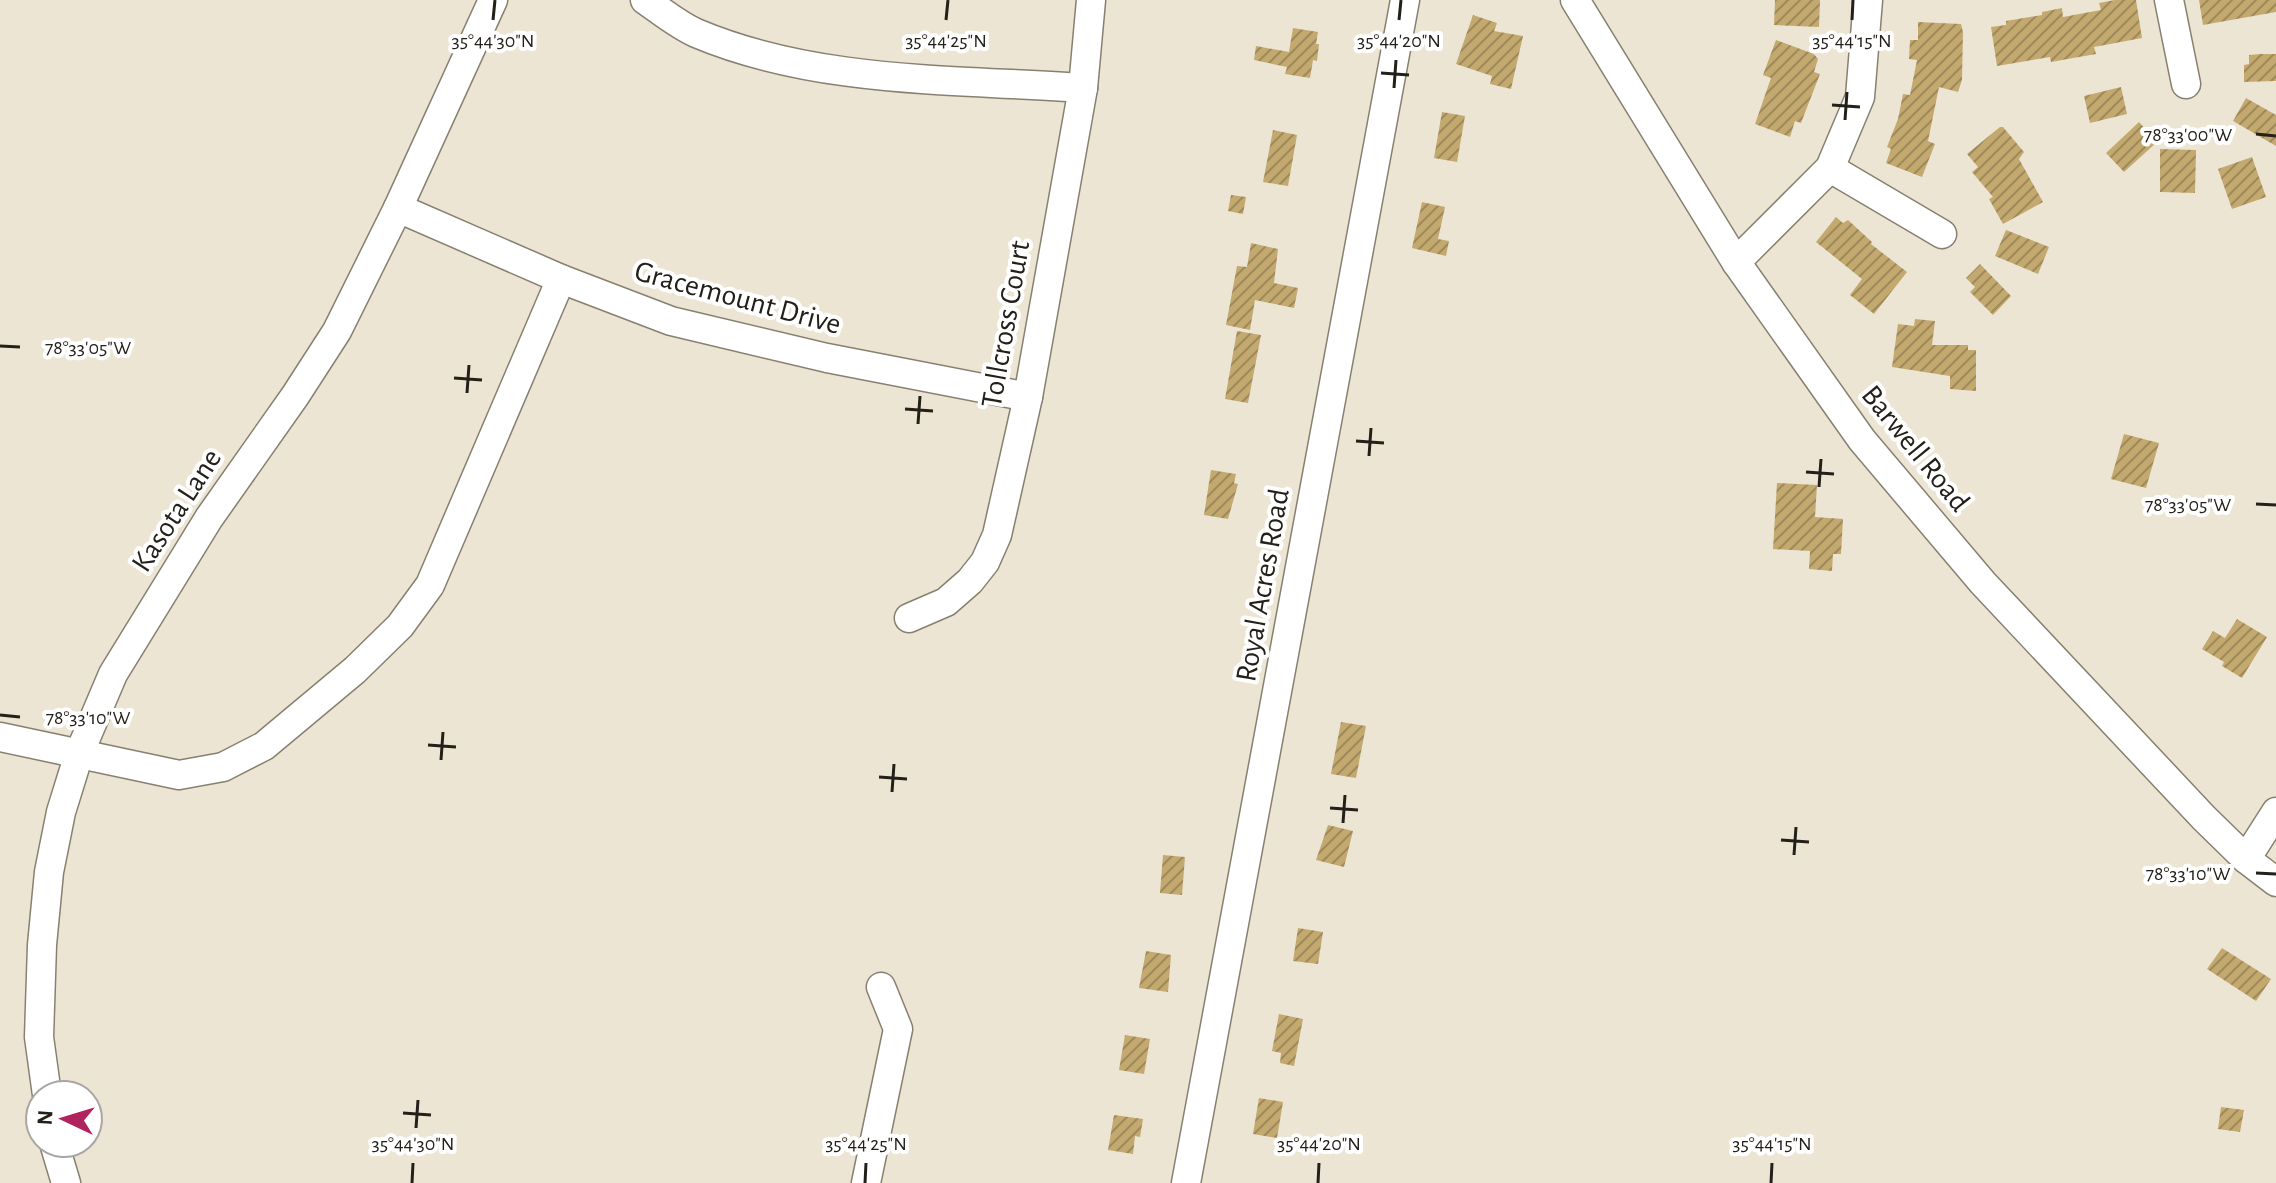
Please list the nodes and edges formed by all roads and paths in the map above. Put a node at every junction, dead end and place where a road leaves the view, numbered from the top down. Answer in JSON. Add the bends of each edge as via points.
{"nodes":[{"id":1,"x":493,"y":0,"type":"edge"},
{"id":2,"x":645,"y":0,"type":"edge"},
{"id":3,"x":1091,"y":0,"type":"edge"},
{"id":4,"x":1405,"y":0,"type":"edge"},
{"id":5,"x":1575,"y":0,"type":"edge"},
{"id":6,"x":1868,"y":0,"type":"edge"},
{"id":7,"x":2169,"y":0,"type":"edge"},
{"id":8,"x":2186,"y":84,"type":"dead end"},
{"id":9,"x":1083,"y":88,"type":"junction"},
{"id":10,"x":1830,"y":168,"type":"junction"},
{"id":11,"x":398,"y":208,"type":"junction"},
{"id":12,"x":1942,"y":234,"type":"dead end"},
{"id":13,"x":1736,"y":262,"type":"junction"},
{"id":14,"x":561,"y":279,"type":"junction"},
{"id":15,"x":1028,"y":397,"type":"junction"},
{"id":16,"x":909,"y":618,"type":"dead end"},
{"id":17,"x":0,"y":737,"type":"edge"},
{"id":18,"x":79,"y":754,"type":"junction"},
{"id":19,"x":2276,"y":812,"type":"edge"},
{"id":20,"x":2246,"y":859,"type":"junction"},
{"id":21,"x":2276,"y":882,"type":"edge"},
{"id":22,"x":881,"y":987,"type":"dead end"},
{"id":23,"x":45,"y":1079,"type":"edge"},
{"id":24,"x":59,"y":1159,"type":"edge"},
{"id":25,"x":66,"y":1183,"type":"edge"},
{"id":26,"x":866,"y":1183,"type":"edge"},
{"id":27,"x":1186,"y":1183,"type":"edge"}],
"edges":[{"from":1,"to":11,"type":"street","name":"Kasota Lane"},
{"from":2,"to":9,"type":"street","via":[[693,32],[787,63]]},
{"from":3,"to":9,"type":"street","name":"Tollcross Court"},
{"from":4,"to":27,"type":"street","name":"Royal Acres Road"},
{"from":5,"to":13,"type":"street","name":"Barwell Road"},
{"from":6,"to":10,"type":"street","via":[[1860,97]]},
{"from":7,"to":8,"type":"street"},
{"from":9,"to":15,"type":"street","name":"Tollcross Court"},
{"from":10,"to":12,"type":"street"},
{"from":10,"to":13,"type":"street"},
{"from":11,"to":14,"type":"street","name":"Gracemount Drive"},
{"from":11,"to":18,"type":"street","name":"Kasota Lane","via":[[337,331],[209,518],[113,674]]},
{"from":13,"to":20,"type":"street","name":"Barwell Road","via":[[1862,440],[1983,583]]},
{"from":14,"to":15,"type":"street","name":"Gracemount Drive","via":[[671,321]]},
{"from":14,"to":18,"type":"street","via":[[430,585],[400,626],[264,746],[223,767],[179,775]]},
{"from":15,"to":16,"type":"street","name":"Tollcross Court","via":[[997,535],[985,562],[946,602]]},
{"from":17,"to":18,"type":"street"},
{"from":18,"to":23,"type":"street","name":"Kasota Lane","via":[[49,872],[39,1037]]},
{"from":19,"to":20,"type":"street"},
{"from":20,"to":21,"type":"street","name":"Barwell Road"},
{"from":22,"to":26,"type":"street","via":[[898,1029]]},
{"from":24,"to":25,"type":"street"}]}
